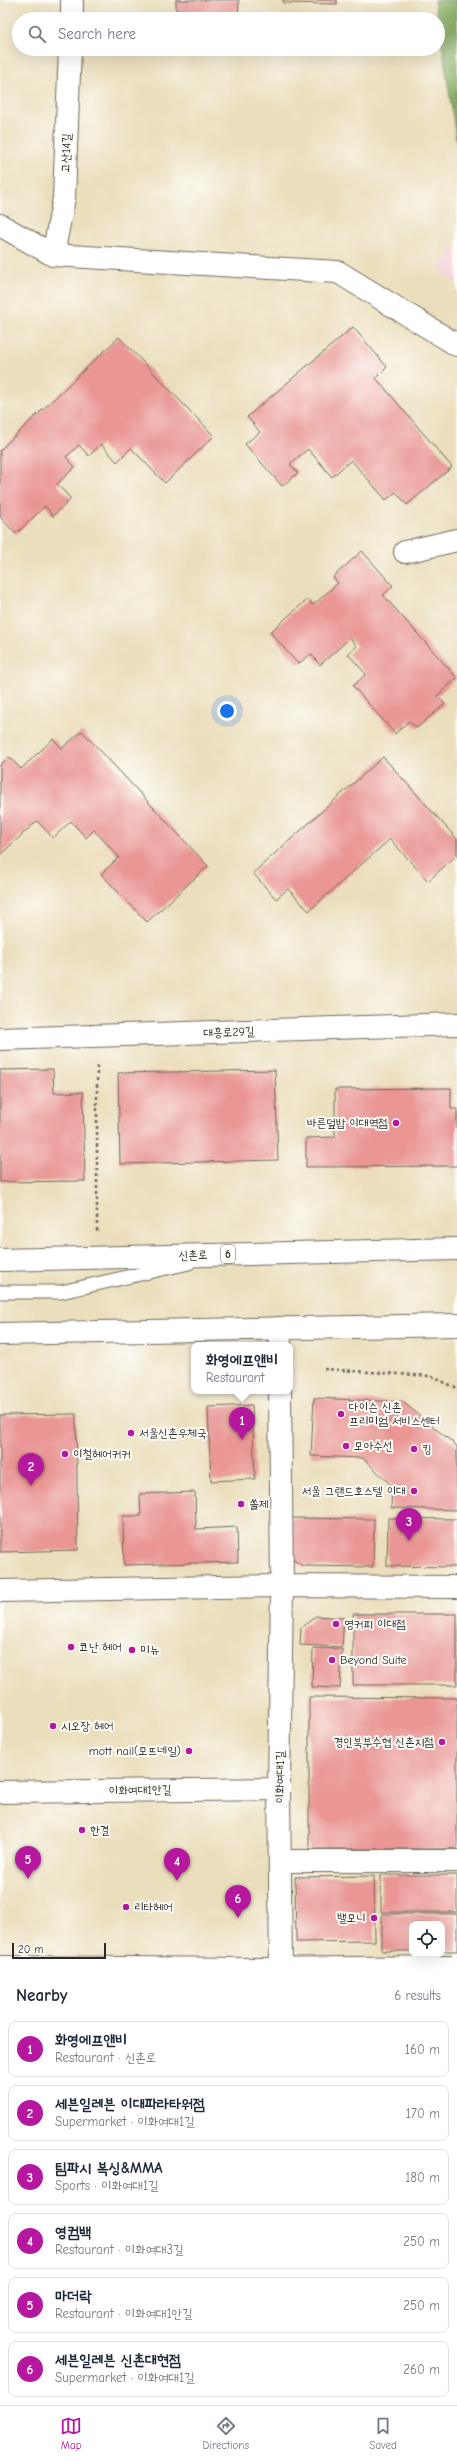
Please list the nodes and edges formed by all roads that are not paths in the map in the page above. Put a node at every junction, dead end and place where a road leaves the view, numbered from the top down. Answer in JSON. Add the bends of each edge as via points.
{"nodes":[{"id":1,"x":72,"y":0,"type":"edge"},
{"id":2,"x":72,"y":12,"type":"edge"},
{"id":3,"x":70,"y":56,"type":"edge"},
{"id":4,"x":0,"y":225,"type":"edge"},
{"id":5,"x":53,"y":256,"type":"junction"},
{"id":6,"x":457,"y":345,"type":"edge"},
{"id":7,"x":457,"y":540,"type":"edge"},
{"id":8,"x":405,"y":552,"type":"dead end"},
{"id":9,"x":457,"y":1024,"type":"edge"},
{"id":10,"x":0,"y":1039,"type":"edge"},
{"id":11,"x":457,"y":1249,"type":"edge"},
{"id":12,"x":229,"y":1254,"type":"junction"},
{"id":13,"x":0,"y":1260,"type":"edge"},
{"id":14,"x":0,"y":1292,"type":"edge"},
{"id":15,"x":457,"y":1325,"type":"edge"},
{"id":16,"x":0,"y":1334,"type":"edge"},
{"id":17,"x":279,"y":1336,"type":"edge"},
{"id":18,"x":280,"y":1394,"type":"edge"},
{"id":19,"x":282,"y":1586,"type":"junction"},
{"id":20,"x":457,"y":1587,"type":"edge"},
{"id":21,"x":0,"y":1591,"type":"edge"},
{"id":22,"x":279,"y":1789,"type":"junction"},
{"id":23,"x":0,"y":1792,"type":"edge"},
{"id":24,"x":280,"y":1861,"type":"junction"},
{"id":25,"x":457,"y":1861,"type":"edge"},
{"id":26,"x":0,"y":1966,"type":"edge"},
{"id":27,"x":457,"y":1967,"type":"edge"},
{"id":28,"x":281,"y":1968,"type":"edge"}],
"edges":[{"from":1,"to":2,"type":"street"},
{"from":3,"to":5,"type":"street","name":"고산14길","via":[[64,198]]},
{"from":4,"to":5,"type":"street"},
{"from":5,"to":6,"type":"street","via":[[338,272]]},
{"from":7,"to":8,"type":"street"},
{"from":9,"to":10,"type":"street","name":"대흥로29길"},
{"from":11,"to":12,"type":"street","name":"신촌로","number":"6"},
{"from":12,"to":13,"type":"street","name":"신촌로","number":"6"},
{"from":12,"to":14,"type":"lane","via":[[61,1292]]},
{"from":15,"to":17,"type":"street"},
{"from":16,"to":17,"type":"street"},
{"from":18,"to":19,"type":"street"},
{"from":19,"to":20,"type":"street"},
{"from":19,"to":21,"type":"street"},
{"from":19,"to":22,"type":"street","name":"이화여대1길"},
{"from":22,"to":23,"type":"street","name":"이화여대1안길"},
{"from":22,"to":24,"type":"street","name":"이화여대1길"},
{"from":24,"to":25,"type":"street"},
{"from":24,"to":28,"type":"street","name":"이화여대1길"},
{"from":26,"to":28,"type":"street"},
{"from":27,"to":28,"type":"street"}]}
